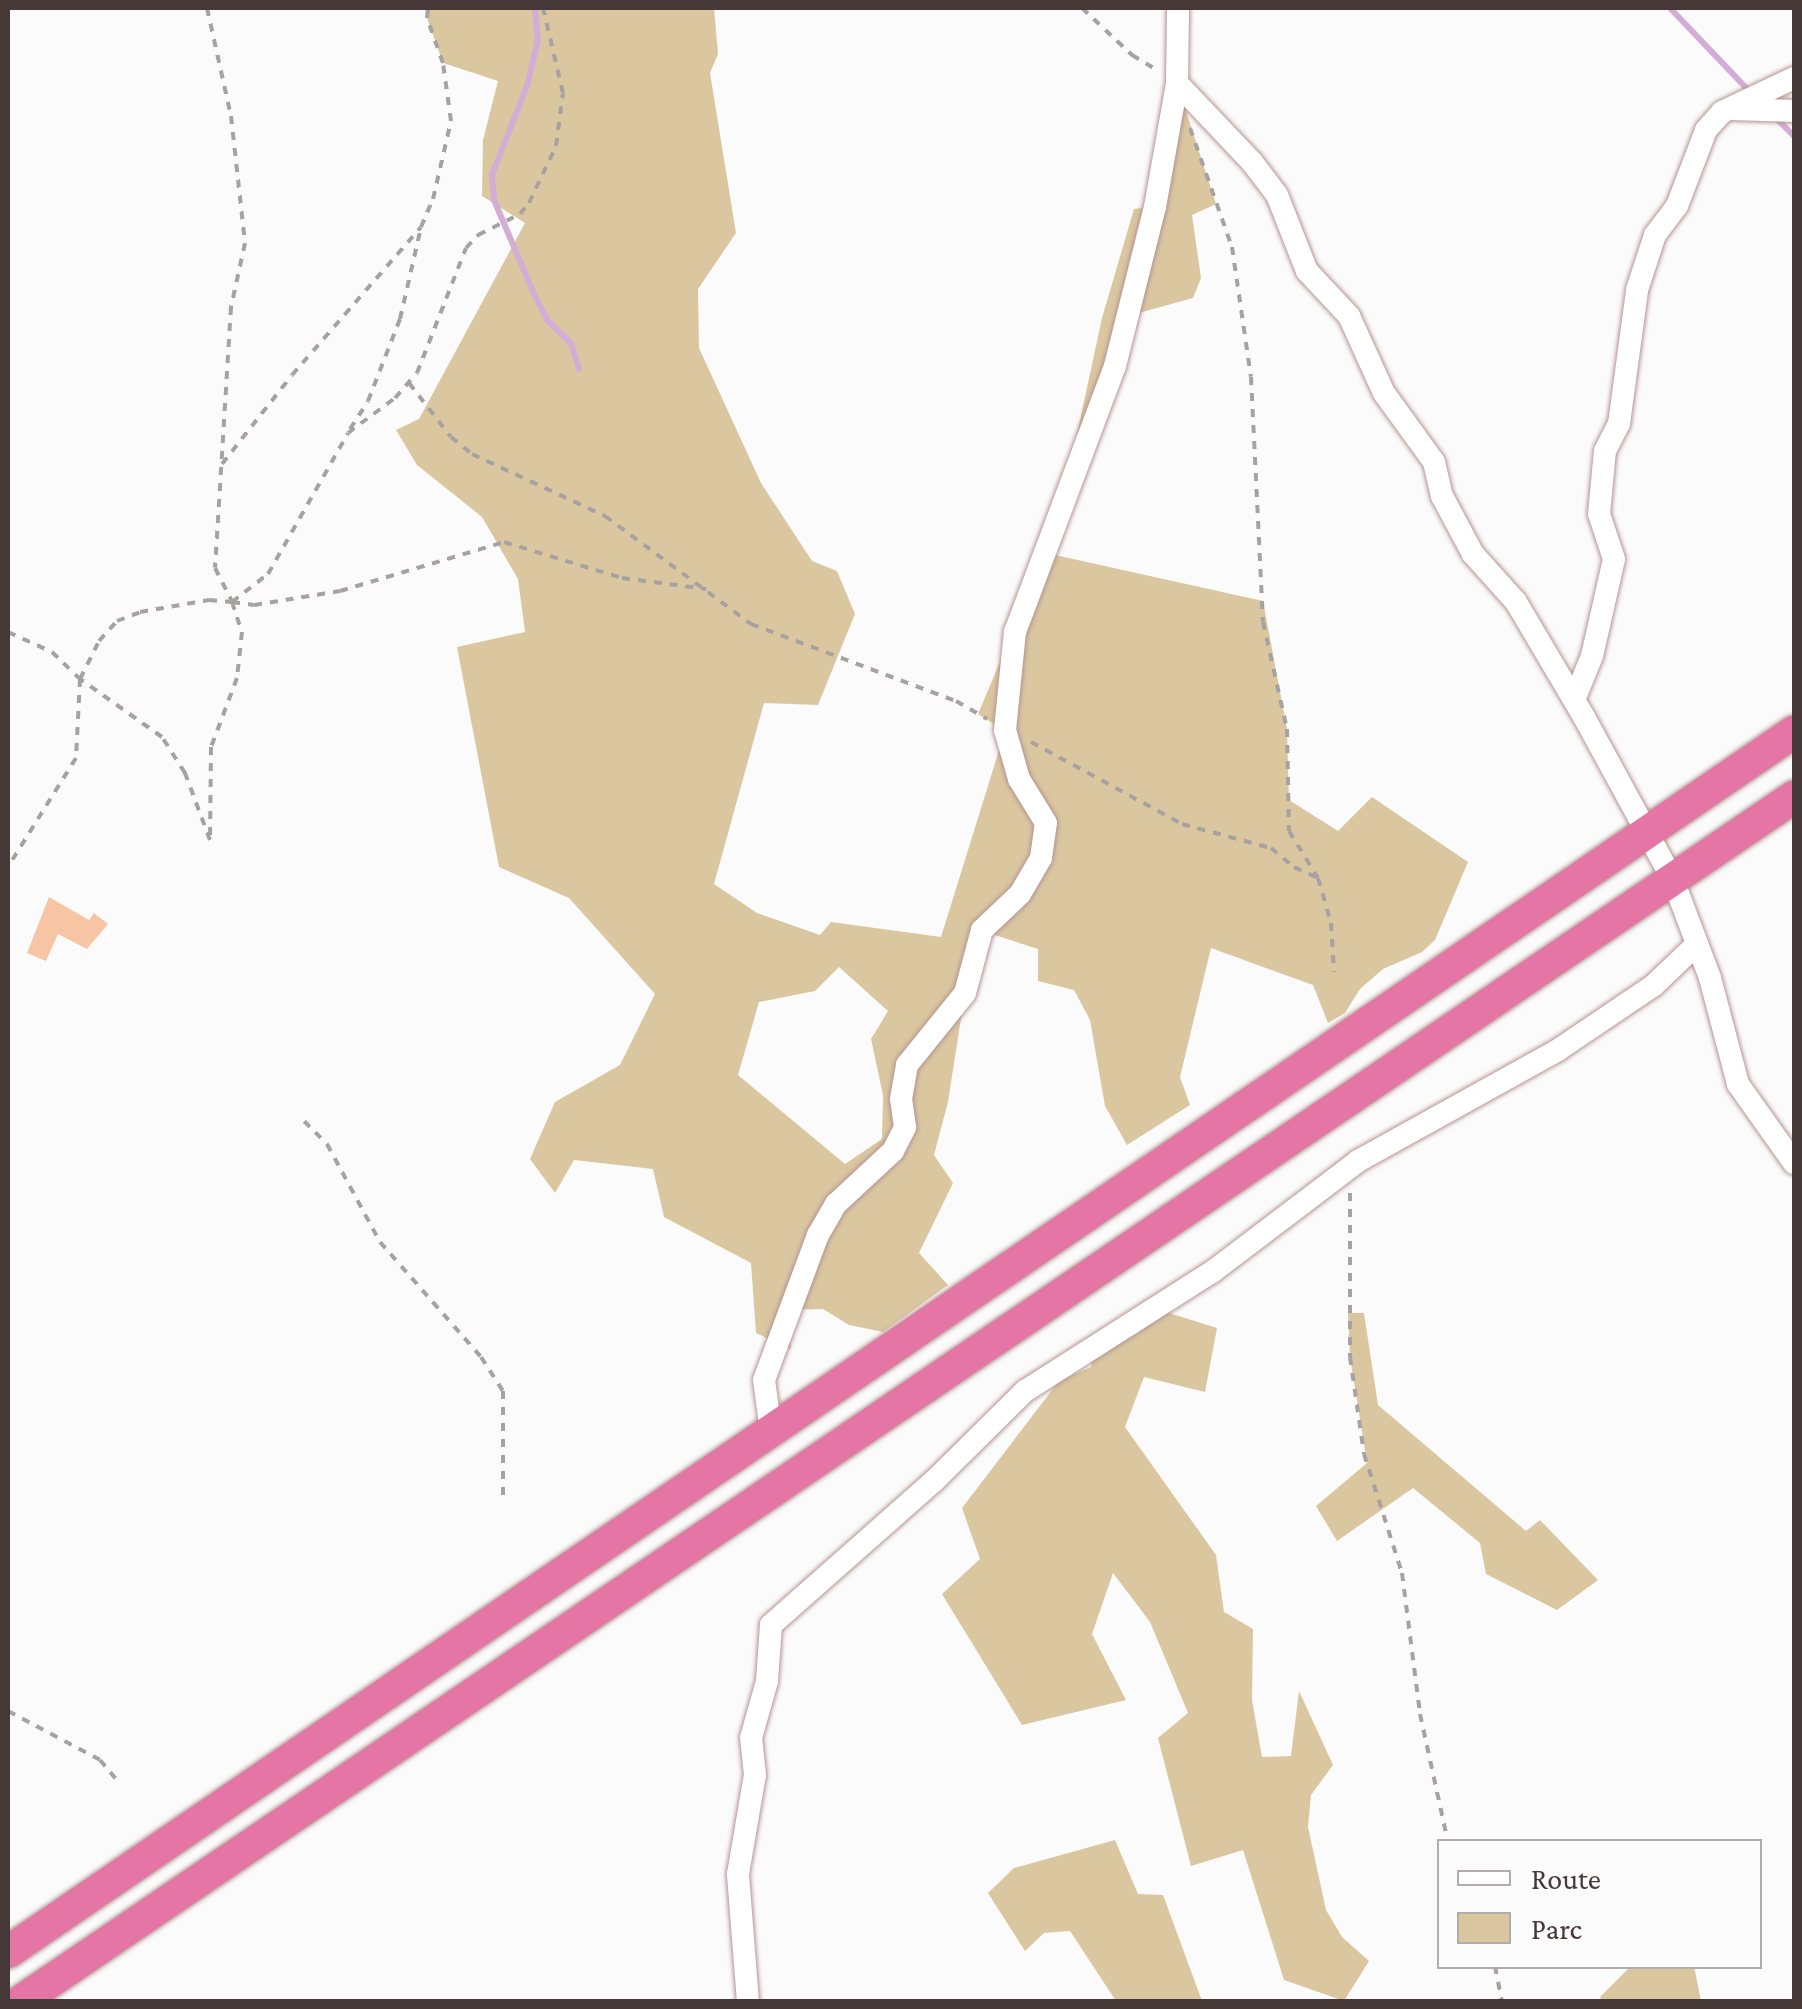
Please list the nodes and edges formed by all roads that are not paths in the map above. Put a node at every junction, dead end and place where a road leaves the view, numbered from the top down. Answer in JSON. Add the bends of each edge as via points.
{"nodes":[{"id":1,"x":1178,"y":8,"type":"edge"},
{"id":2,"x":1794,"y":78,"type":"edge"},
{"id":3,"x":1178,"y":83,"type":"junction"},
{"id":4,"x":1731,"y":108,"type":"junction"},
{"id":5,"x":1794,"y":111,"type":"edge"},
{"id":6,"x":1574,"y":700,"type":"junction"},
{"id":7,"x":1794,"y":732,"type":"edge"},
{"id":8,"x":1794,"y":797,"type":"edge"},
{"id":9,"x":1648,"y":832,"type":"junction"},
{"id":10,"x":1673,"y":880,"type":"junction"},
{"id":11,"x":1698,"y":944,"type":"junction"},
{"id":12,"x":1794,"y":1163,"type":"edge"},
{"id":13,"x":771,"y":1431,"type":"junction"},
{"id":14,"x":8,"y":1952,"type":"edge"},
{"id":15,"x":20,"y":2002,"type":"edge"},
{"id":16,"x":748,"y":2002,"type":"edge"}],
"edges":[{"from":1,"to":3,"type":"street"},
{"from":2,"to":4,"type":"street"},
{"from":3,"to":6,"type":"street","via":[[1277,196],[1306,270],[1349,316],[1384,393],[1434,462],[1442,496],[1473,554],[1516,602]]},
{"from":3,"to":13,"type":"street","via":[[1115,366],[1015,632],[1006,730],[1019,779],[1046,822],[1041,858],[1020,894],[982,930],[965,993],[906,1065],[904,1127],[893,1151],[836,1204],[818,1235],[764,1380]]},
{"from":4,"to":5,"type":"street"},
{"from":4,"to":6,"type":"street","via":[[1706,130],[1677,206],[1655,235],[1638,290],[1619,424],[1604,451],[1599,514],[1614,560],[1592,656]]},
{"from":6,"to":9,"type":"street"},
{"from":7,"to":9,"type":"highway"},
{"from":8,"to":10,"type":"highway"},
{"from":9,"to":10,"type":"street"},
{"from":9,"to":13,"type":"highway"},
{"from":10,"to":11,"type":"street"},
{"from":10,"to":15,"type":"highway"},
{"from":11,"to":12,"type":"street","via":[[1738,1084]]},
{"from":11,"to":16,"type":"street","via":[[1653,986],[1558,1050],[1358,1161],[1212,1272],[1026,1391],[771,1625],[767,1680],[750,1738],[755,1776],[738,1874]]},
{"from":13,"to":14,"type":"highway"}]}
